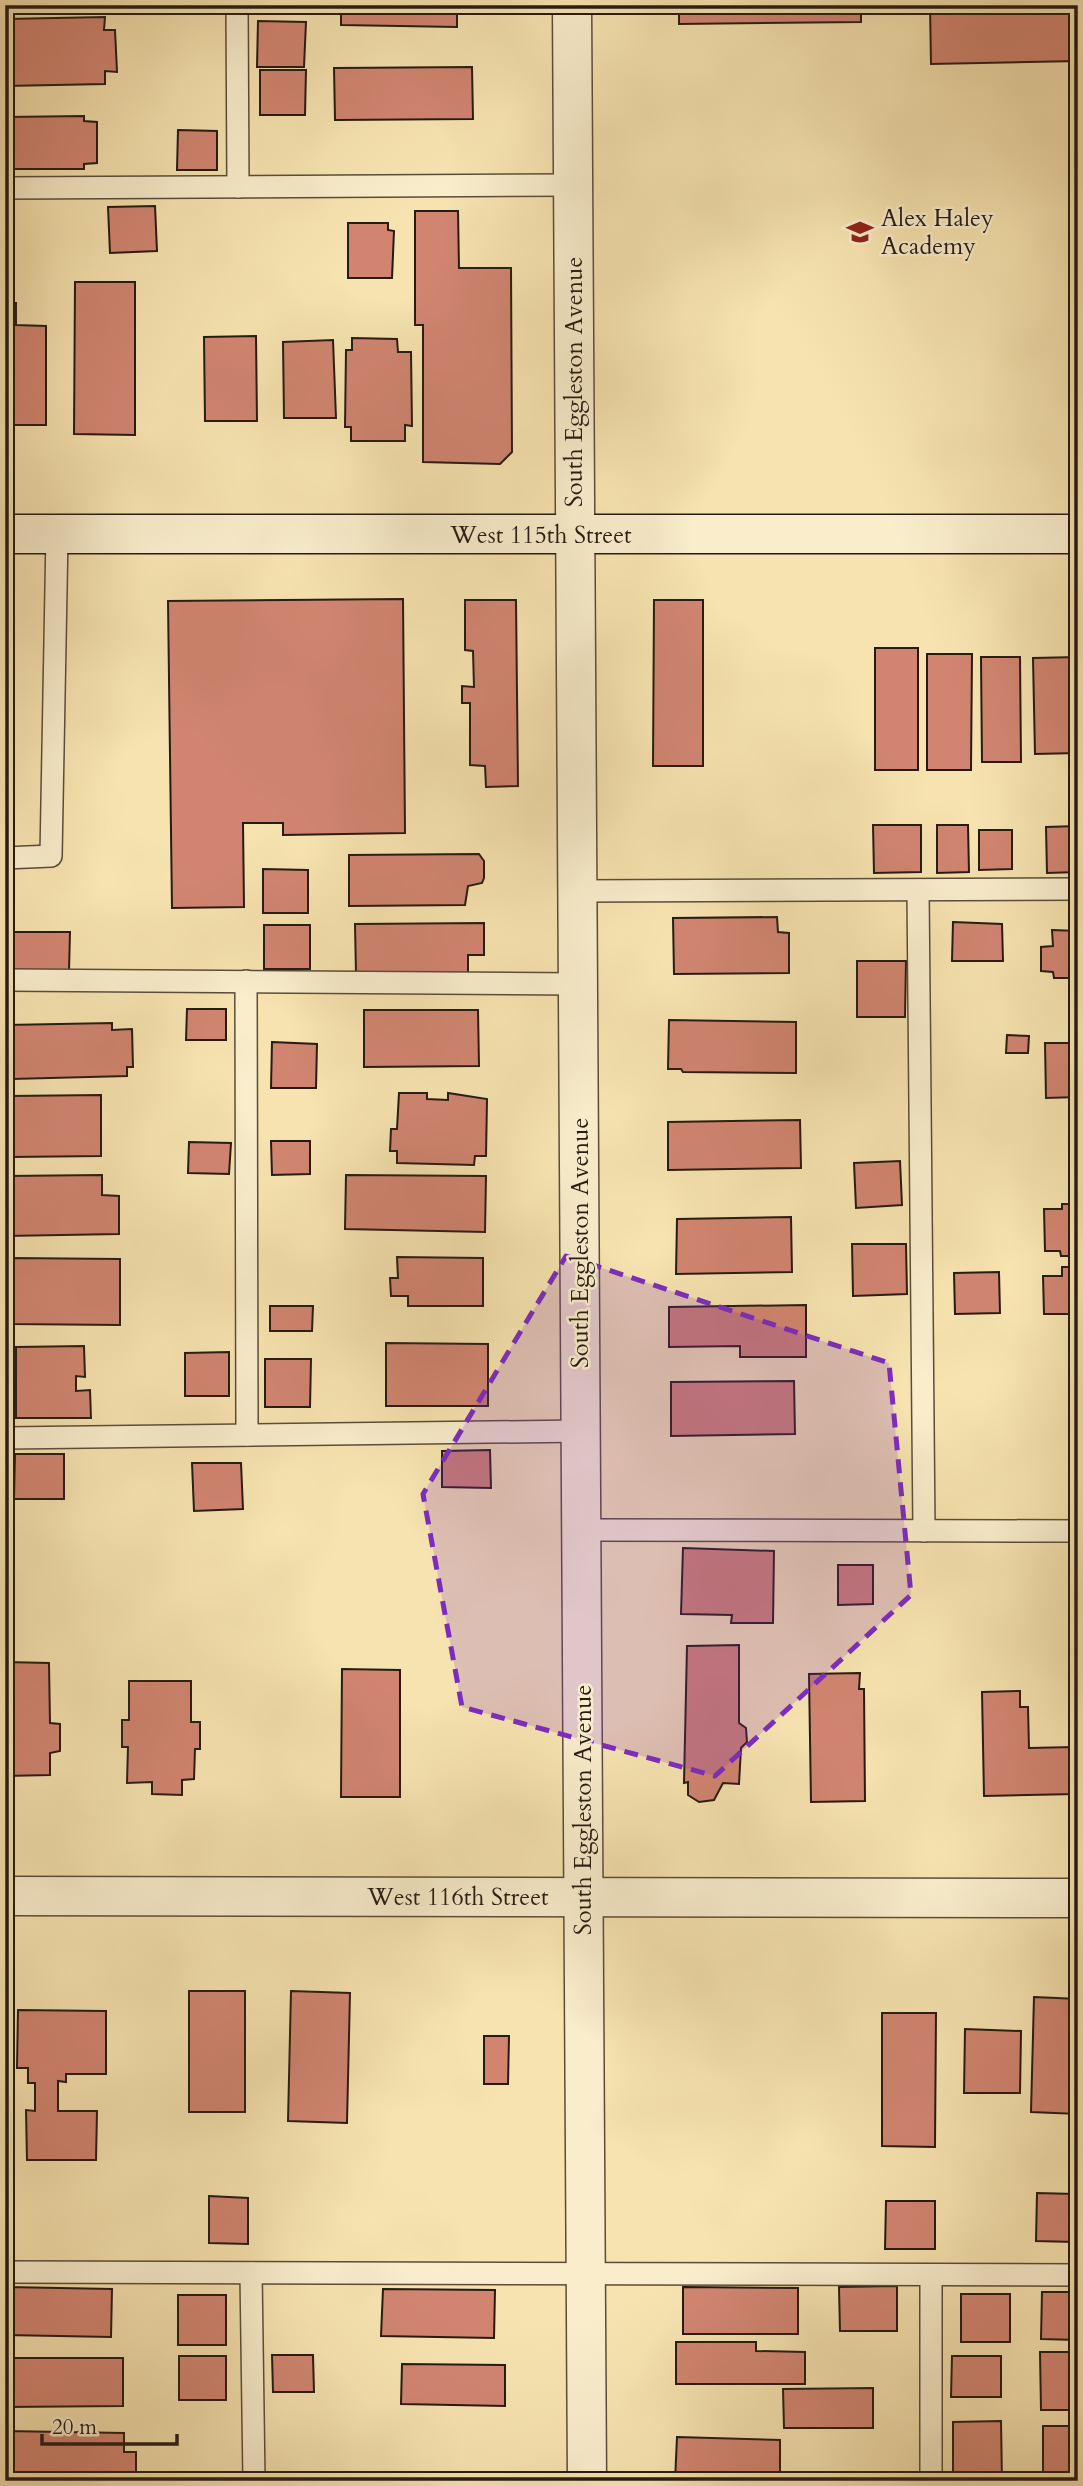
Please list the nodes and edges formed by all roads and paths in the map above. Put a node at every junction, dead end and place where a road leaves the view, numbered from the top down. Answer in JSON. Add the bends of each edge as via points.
{"nodes":[{"id":1,"x":237,"y":5,"type":"edge"},
{"id":2,"x":572,"y":5,"type":"edge"},
{"id":3,"x":573,"y":186,"type":"junction"},
{"id":4,"x":238,"y":187,"type":"junction"},
{"id":5,"x":5,"y":188,"type":"edge"},
{"id":6,"x":5,"y":534,"type":"edge"},
{"id":7,"x":57,"y":534,"type":"junction"},
{"id":8,"x":1078,"y":534,"type":"edge"},
{"id":9,"x":575,"y":535,"type":"junction"},
{"id":10,"x":5,"y":858,"type":"edge"},
{"id":11,"x":1078,"y":889,"type":"edge"},
{"id":12,"x":918,"y":890,"type":"junction"},
{"id":13,"x":578,"y":891,"type":"junction"},
{"id":14,"x":5,"y":980,"type":"edge"},
{"id":15,"x":246,"y":981,"type":"junction"},
{"id":16,"x":578,"y":984,"type":"junction"},
{"id":17,"x":581,"y":1431,"type":"junction"},
{"id":18,"x":247,"y":1435,"type":"junction"},
{"id":19,"x":5,"y":1438,"type":"edge"},
{"id":20,"x":582,"y":1530,"type":"junction"},
{"id":21,"x":924,"y":1531,"type":"junction"},
{"id":22,"x":1078,"y":1531,"type":"edge"},
{"id":23,"x":5,"y":1896,"type":"edge"},
{"id":24,"x":584,"y":1897,"type":"junction"},
{"id":25,"x":1078,"y":1898,"type":"edge"},
{"id":26,"x":5,"y":2272,"type":"edge"},
{"id":27,"x":251,"y":2273,"type":"junction"},
{"id":28,"x":586,"y":2274,"type":"junction"},
{"id":29,"x":930,"y":2275,"type":"junction"},
{"id":30,"x":1078,"y":2275,"type":"edge"},
{"id":31,"x":254,"y":2481,"type":"edge"},
{"id":32,"x":587,"y":2481,"type":"edge"},
{"id":33,"x":931,"y":2481,"type":"edge"}],
"edges":[{"from":1,"to":4,"type":"lane"},
{"from":2,"to":3,"type":"street","name":"South Eggleston Avenue"},
{"from":3,"to":4,"type":"lane"},
{"from":3,"to":9,"type":"street","name":"South Eggleston Avenue"},
{"from":4,"to":5,"type":"lane"},
{"from":6,"to":7,"type":"street","name":"West 115th Street"},
{"from":7,"to":9,"type":"street","name":"West 115th Street"},
{"from":7,"to":10,"type":"lane","via":[[51,856]]},
{"from":8,"to":9,"type":"street","name":"West 115th Street"},
{"from":9,"to":13,"type":"street","name":"South Eggleston Avenue"},
{"from":11,"to":12,"type":"lane"},
{"from":12,"to":13,"type":"lane"},
{"from":12,"to":21,"type":"lane"},
{"from":13,"to":16,"type":"street","name":"South Eggleston Avenue"},
{"from":14,"to":15,"type":"lane"},
{"from":15,"to":16,"type":"lane"},
{"from":15,"to":18,"type":"lane"},
{"from":16,"to":17,"type":"street","name":"South Eggleston Avenue"},
{"from":17,"to":18,"type":"lane"},
{"from":17,"to":20,"type":"street","name":"South Eggleston Avenue"},
{"from":18,"to":19,"type":"lane"},
{"from":20,"to":21,"type":"lane"},
{"from":20,"to":24,"type":"street","name":"South Eggleston Avenue"},
{"from":21,"to":22,"type":"lane"},
{"from":23,"to":24,"type":"street","name":"West 116th Street"},
{"from":24,"to":25,"type":"street","name":"West 116th Street"},
{"from":24,"to":28,"type":"street","name":"South Eggleston Avenue"},
{"from":26,"to":27,"type":"lane"},
{"from":27,"to":28,"type":"lane"},
{"from":27,"to":31,"type":"lane"},
{"from":28,"to":29,"type":"lane"},
{"from":28,"to":32,"type":"street","name":"South Eggleston Avenue"},
{"from":29,"to":30,"type":"lane"},
{"from":29,"to":33,"type":"lane"}]}
